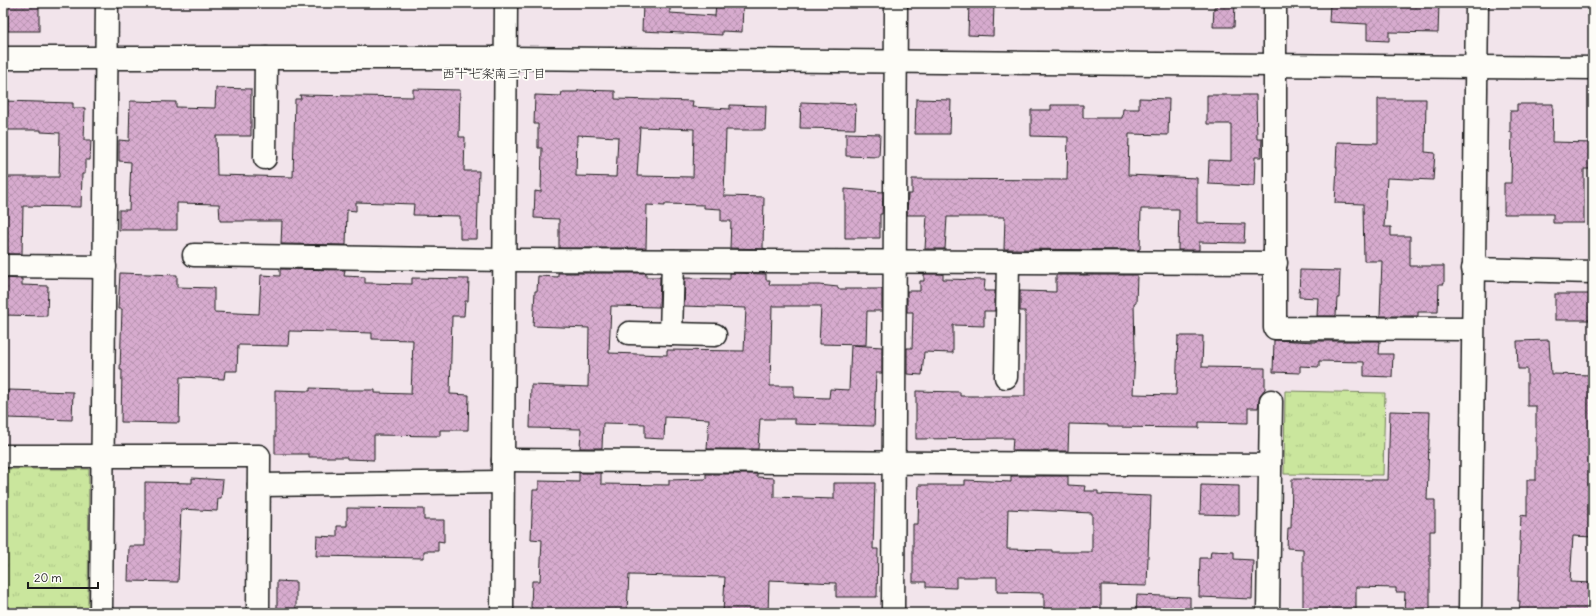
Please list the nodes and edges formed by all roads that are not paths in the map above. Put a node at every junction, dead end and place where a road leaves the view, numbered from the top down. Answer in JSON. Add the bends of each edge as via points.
{"nodes":[{"id":1,"x":107,"y":3,"type":"edge"},
{"id":2,"x":506,"y":3,"type":"edge"},
{"id":3,"x":896,"y":3,"type":"edge"},
{"id":4,"x":1275,"y":3,"type":"edge"},
{"id":5,"x":1477,"y":3,"type":"edge"},
{"id":6,"x":3,"y":58,"type":"edge"},
{"id":7,"x":107,"y":58,"type":"junction"},
{"id":8,"x":266,"y":58,"type":"junction"},
{"id":9,"x":506,"y":58,"type":"junction"},
{"id":10,"x":895,"y":62,"type":"junction"},
{"id":11,"x":1275,"y":65,"type":"junction"},
{"id":12,"x":1477,"y":67,"type":"junction"},
{"id":13,"x":1593,"y":68,"type":"edge"},
{"id":14,"x":265,"y":158,"type":"dead end"},
{"id":15,"x":194,"y":255,"type":"dead end"},
{"id":16,"x":505,"y":260,"type":"junction"},
{"id":17,"x":673,"y":261,"type":"junction"},
{"id":18,"x":894,"y":262,"type":"junction"},
{"id":19,"x":1008,"y":262,"type":"junction"},
{"id":20,"x":1276,"y":263,"type":"junction"},
{"id":21,"x":3,"y":266,"type":"edge"},
{"id":22,"x":105,"y":267,"type":"junction"},
{"id":23,"x":1473,"y":269,"type":"junction"},
{"id":24,"x":1593,"y":272,"type":"edge"},
{"id":25,"x":1472,"y":329,"type":"junction"},
{"id":26,"x":629,"y":333,"type":"dead end"},
{"id":27,"x":671,"y":334,"type":"junction"},
{"id":28,"x":715,"y":335,"type":"dead end"},
{"id":29,"x":1006,"y":377,"type":"dead end"},
{"id":30,"x":1271,"y":401,"type":"dead end"},
{"id":31,"x":3,"y":456,"type":"edge"},
{"id":32,"x":103,"y":456,"type":"junction"},
{"id":33,"x":894,"y":463,"type":"junction"},
{"id":34,"x":1270,"y":465,"type":"junction"},
{"id":35,"x":502,"y":471,"type":"junction"},
{"id":36,"x":259,"y":484,"type":"junction"},
{"id":37,"x":101,"y":613,"type":"edge"},
{"id":38,"x":258,"y":613,"type":"edge"},
{"id":39,"x":502,"y":613,"type":"edge"},
{"id":40,"x":893,"y":613,"type":"edge"},
{"id":41,"x":1268,"y":613,"type":"edge"},
{"id":42,"x":1470,"y":613,"type":"edge"}],
"edges":[{"from":1,"to":7,"type":"street"},
{"from":2,"to":9,"type":"street"},
{"from":3,"to":10,"type":"street"},
{"from":4,"to":11,"type":"street"},
{"from":5,"to":12,"type":"street"},
{"from":6,"to":7,"type":"street"},
{"from":7,"to":8,"type":"street"},
{"from":7,"to":22,"type":"street"},
{"from":8,"to":9,"type":"street"},
{"from":8,"to":14,"type":"street"},
{"from":9,"to":10,"type":"street"},
{"from":9,"to":16,"type":"street"},
{"from":10,"to":11,"type":"street"},
{"from":10,"to":18,"type":"street"},
{"from":11,"to":12,"type":"street"},
{"from":11,"to":20,"type":"street"},
{"from":12,"to":13,"type":"street"},
{"from":12,"to":23,"type":"street"},
{"from":15,"to":16,"type":"street"},
{"from":16,"to":17,"type":"street"},
{"from":16,"to":35,"type":"street"},
{"from":17,"to":18,"type":"street"},
{"from":17,"to":27,"type":"street"},
{"from":18,"to":19,"type":"street"},
{"from":18,"to":33,"type":"street"},
{"from":19,"to":20,"type":"street"},
{"from":19,"to":29,"type":"street"},
{"from":20,"to":25,"type":"street","via":[[1275,328]]},
{"from":21,"to":22,"type":"street"},
{"from":22,"to":32,"type":"street"},
{"from":23,"to":24,"type":"street"},
{"from":23,"to":25,"type":"street"},
{"from":25,"to":42,"type":"street"},
{"from":26,"to":27,"type":"street"},
{"from":27,"to":28,"type":"street"},
{"from":30,"to":34,"type":"street"},
{"from":31,"to":32,"type":"street"},
{"from":32,"to":36,"type":"street","via":[[259,456]]},
{"from":32,"to":37,"type":"street"},
{"from":33,"to":34,"type":"street"},
{"from":33,"to":35,"type":"street"},
{"from":33,"to":40,"type":"street"},
{"from":34,"to":41,"type":"street"},
{"from":35,"to":36,"type":"street"},
{"from":35,"to":39,"type":"street"},
{"from":36,"to":38,"type":"street"}]}
